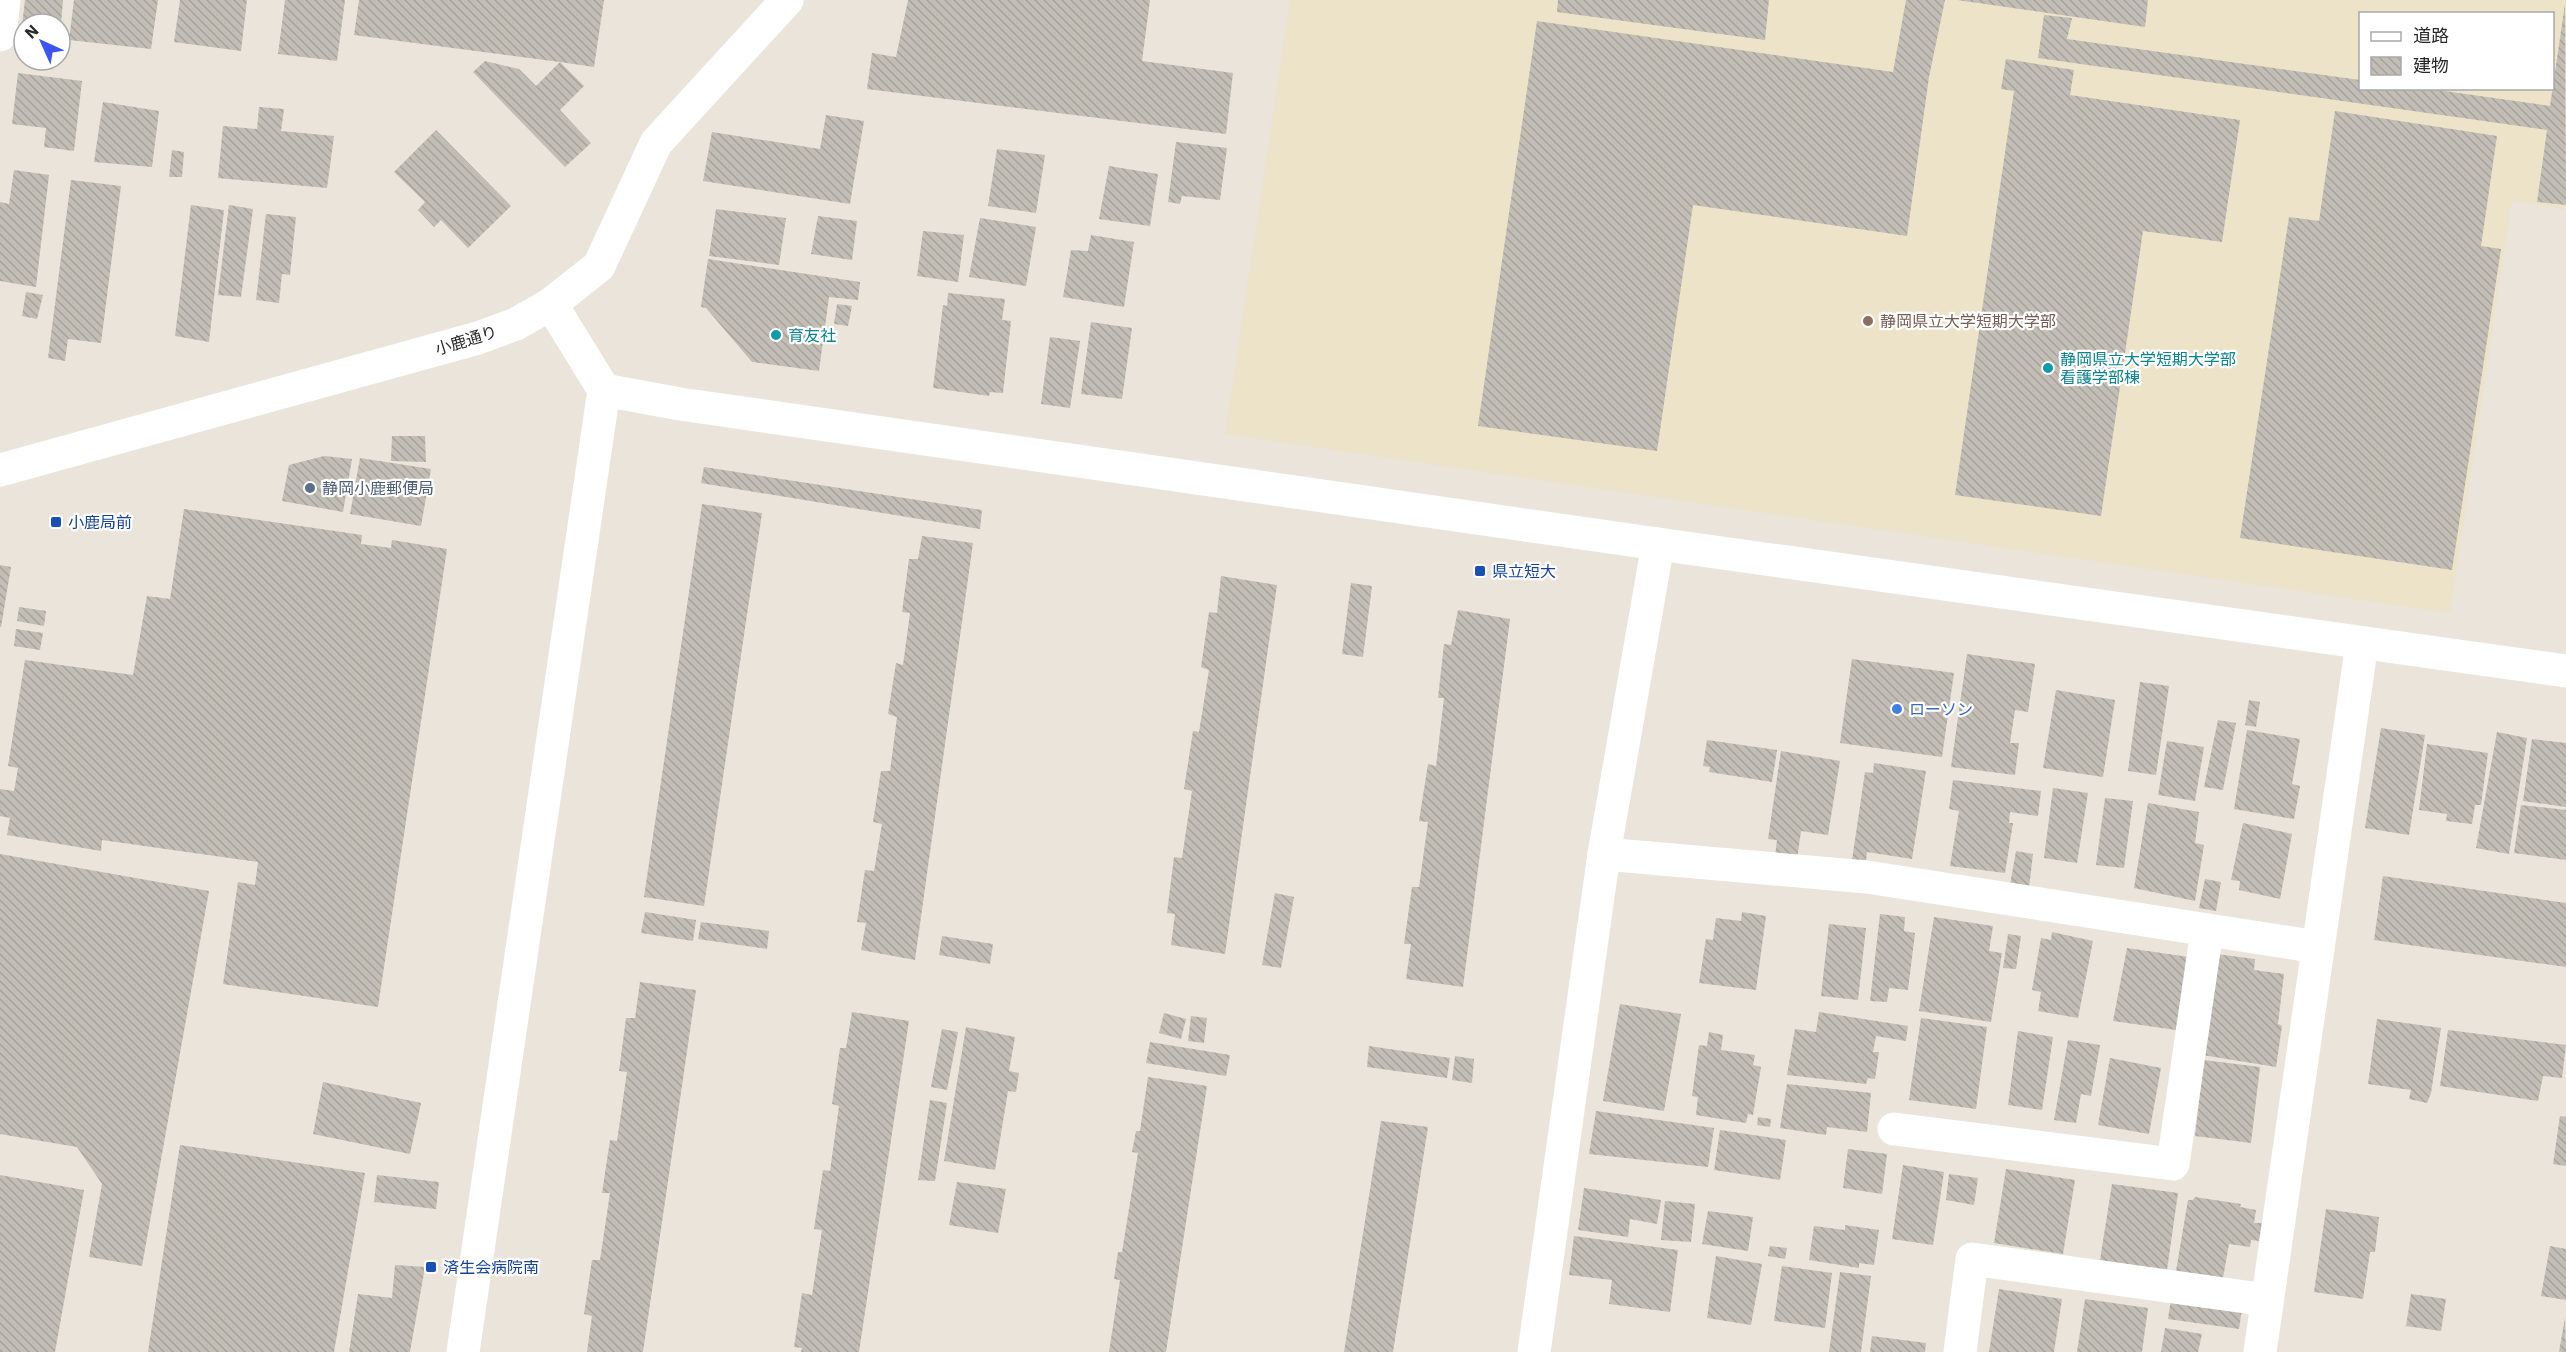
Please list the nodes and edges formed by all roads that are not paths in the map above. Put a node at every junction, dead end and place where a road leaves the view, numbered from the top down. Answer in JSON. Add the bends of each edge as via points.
{"nodes":[{"id":1,"x":4,"y":0,"type":"edge"},
{"id":2,"x":780,"y":3,"type":"edge"},
{"id":3,"x":0,"y":35,"type":"edge"},
{"id":4,"x":551,"y":304,"type":"junction"},
{"id":5,"x":604,"y":390,"type":"junction"},
{"id":6,"x":0,"y":470,"type":"edge"},
{"id":7,"x":1658,"y":544,"type":"junction"},
{"id":8,"x":2362,"y":643,"type":"junction"},
{"id":9,"x":2566,"y":671,"type":"edge"},
{"id":10,"x":1604,"y":854,"type":"junction"},
{"id":11,"x":2207,"y":930,"type":"junction"},
{"id":12,"x":2318,"y":947,"type":"junction"},
{"id":13,"x":1894,"y":1129,"type":"dead end"},
{"id":14,"x":2267,"y":1300,"type":"junction"},
{"id":15,"x":463,"y":1352,"type":"edge"},
{"id":16,"x":1534,"y":1352,"type":"edge"},
{"id":17,"x":1960,"y":1352,"type":"edge"},
{"id":18,"x":2260,"y":1352,"type":"edge"}],
"edges":[{"from":1,"to":3,"type":"street"},
{"from":2,"to":4,"type":"street","name":"小鹿通り","via":[[656,143],[599,266]]},
{"from":4,"to":5,"type":"street"},
{"from":4,"to":6,"type":"street","name":"小鹿通り","via":[[516,324],[478,338]]},
{"from":5,"to":7,"type":"street"},
{"from":5,"to":15,"type":"street"},
{"from":7,"to":8,"type":"street"},
{"from":7,"to":10,"type":"street"},
{"from":8,"to":9,"type":"street"},
{"from":8,"to":12,"type":"street"},
{"from":10,"to":11,"type":"street","via":[[1867,877]]},
{"from":10,"to":16,"type":"street"},
{"from":11,"to":12,"type":"street"},
{"from":11,"to":13,"type":"street","via":[[2173,1164]]},
{"from":12,"to":14,"type":"street"},
{"from":14,"to":17,"type":"street","via":[[1972,1259]]},
{"from":14,"to":18,"type":"street"}]}
